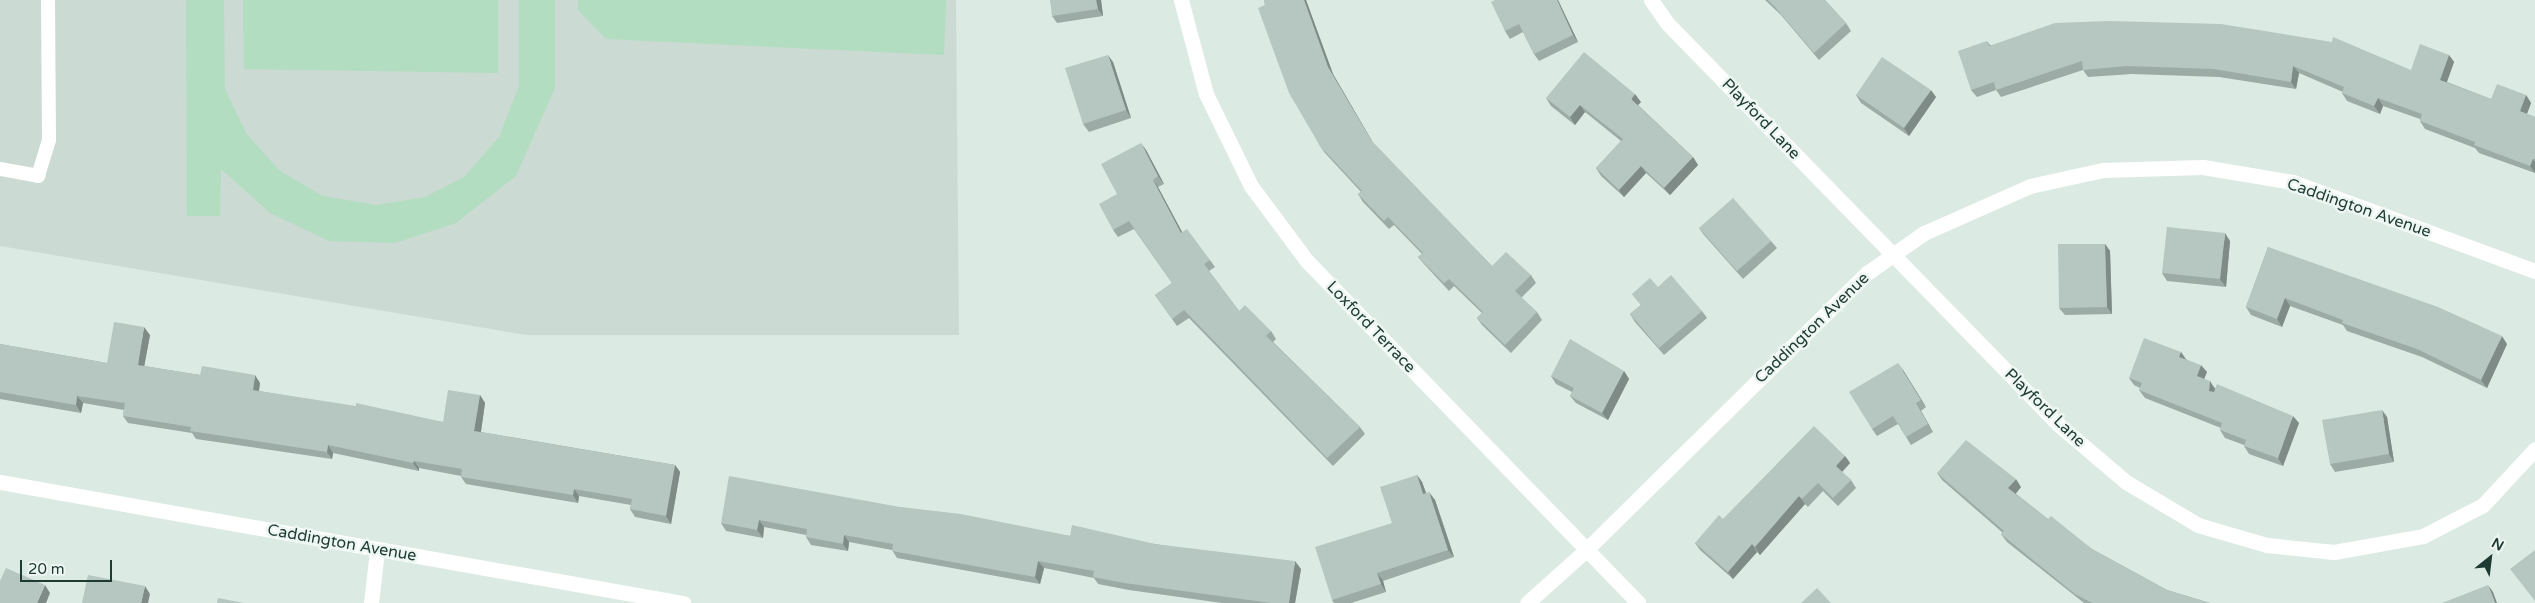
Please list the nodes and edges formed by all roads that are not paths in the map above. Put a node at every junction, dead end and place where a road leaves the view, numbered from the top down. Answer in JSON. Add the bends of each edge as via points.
{"nodes":[{"id":1,"x":48,"y":0,"type":"edge"},
{"id":2,"x":1181,"y":0,"type":"edge"},
{"id":3,"x":1651,"y":0,"type":"edge"},
{"id":4,"x":0,"y":169,"type":"edge"},
{"id":5,"x":1894,"y":255,"type":"junction"},
{"id":6,"x":2535,"y":271,"type":"edge"},
{"id":7,"x":2535,"y":449,"type":"edge"},
{"id":8,"x":0,"y":482,"type":"edge"},
{"id":9,"x":377,"y":550,"type":"junction"},
{"id":10,"x":1586,"y":550,"type":"junction"},
{"id":11,"x":371,"y":603,"type":"edge"},
{"id":12,"x":683,"y":603,"type":"edge"},
{"id":13,"x":1527,"y":603,"type":"edge"},
{"id":14,"x":1638,"y":603,"type":"edge"}],
"edges":[{"from":1,"to":4,"type":"lane","via":[[50,140],[38,176]]},
{"from":2,"to":10,"type":"street","name":"Loxford Terrace","via":[[1206,94],[1250,186],[1307,261]]},
{"from":3,"to":5,"type":"street","name":"Playford Lane","via":[[1667,23]]},
{"from":5,"to":6,"type":"street","name":"Caddington Avenue","via":[[1924,233],[2030,186],[2103,170],[2203,167],[2293,182]]},
{"from":5,"to":7,"type":"street","name":"Playford Lane","via":[[2059,425],[2126,482],[2198,524],[2267,545],[2334,552],[2423,536],[2483,505]]},
{"from":5,"to":10,"type":"street","name":"Caddington Avenue","via":[[1867,273]]},
{"from":8,"to":9,"type":"street","name":"Caddington Avenue"},
{"from":9,"to":11,"type":"street"},
{"from":9,"to":12,"type":"street","name":"Caddington Avenue"},
{"from":10,"to":13,"type":"street","name":"Caddington Avenue"},
{"from":10,"to":14,"type":"street","name":"Loxford Terrace"}]}
